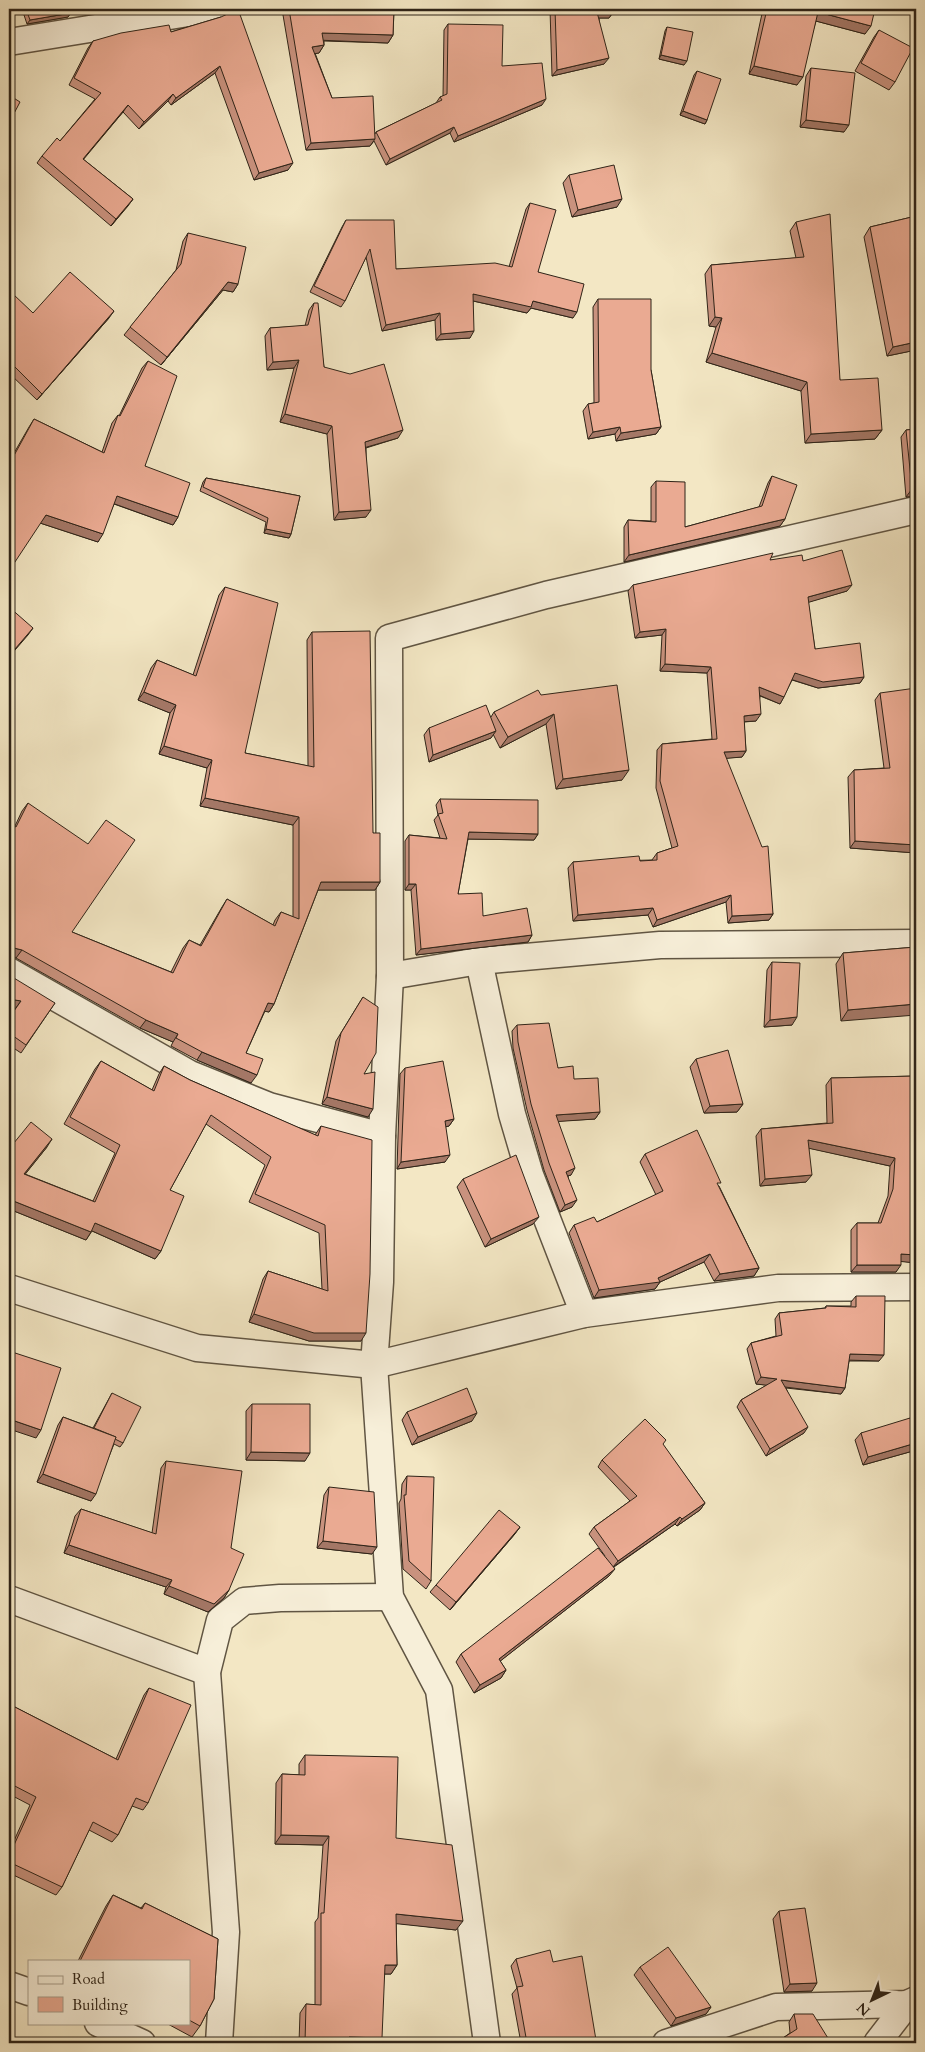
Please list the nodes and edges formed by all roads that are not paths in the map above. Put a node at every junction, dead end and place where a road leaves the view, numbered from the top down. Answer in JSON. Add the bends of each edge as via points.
{"nodes":[{"id":1,"x":213,"y":9,"type":"edge"},
{"id":2,"x":121,"y":16,"type":"edge"},
{"id":3,"x":9,"y":42,"type":"edge"},
{"id":4,"x":916,"y":510,"type":"edge"},
{"id":5,"x":916,"y":943,"type":"edge"},
{"id":6,"x":479,"y":961,"type":"junction"},
{"id":7,"x":9,"y":970,"type":"edge"},
{"id":8,"x":390,"y":976,"type":"junction"},
{"id":9,"x":382,"y":1136,"type":"junction"},
{"id":10,"x":9,"y":1288,"type":"edge"},
{"id":11,"x":916,"y":1288,"type":"edge"},
{"id":12,"x":584,"y":1314,"type":"junction"},
{"id":13,"x":374,"y":1365,"type":"junction"},
{"id":14,"x":390,"y":1597,"type":"junction"},
{"id":15,"x":9,"y":1599,"type":"edge"},
{"id":16,"x":207,"y":1672,"type":"junction"},
{"id":17,"x":9,"y":1984,"type":"edge"},
{"id":18,"x":28,"y":1992,"type":"edge"},
{"id":19,"x":912,"y":2002,"type":"edge"},
{"id":20,"x":100,"y":2024,"type":"edge"},
{"id":21,"x":142,"y":2043,"type":"edge"},
{"id":22,"x":219,"y":2043,"type":"edge"},
{"id":23,"x":487,"y":2043,"type":"edge"},
{"id":24,"x":666,"y":2043,"type":"edge"},
{"id":25,"x":877,"y":2043,"type":"edge"}],
"edges":[{"from":1,"to":2,"type":"street"},
{"from":2,"to":3,"type":"street"},
{"from":4,"to":8,"type":"street","via":[[546,595],[389,638]]},
{"from":5,"to":6,"type":"street","via":[[660,945]]},
{"from":6,"to":8,"type":"street"},
{"from":6,"to":12,"type":"street","via":[[512,1114],[530,1175]]},
{"from":7,"to":9,"type":"street","via":[[190,1074],[269,1106]]},
{"from":8,"to":9,"type":"street"},
{"from":9,"to":13,"type":"street","via":[[380,1282]]},
{"from":10,"to":13,"type":"street","via":[[197,1348]]},
{"from":11,"to":12,"type":"street","via":[[778,1288]]},
{"from":12,"to":13,"type":"street"},
{"from":13,"to":14,"type":"street"},
{"from":14,"to":16,"type":"street","via":[[244,1600],[220,1620]]},
{"from":14,"to":23,"type":"street","via":[[439,1690]]},
{"from":15,"to":16,"type":"street"},
{"from":16,"to":22,"type":"street","via":[[226,1932]]},
{"from":17,"to":18,"type":"street"},
{"from":19,"to":24,"type":"street","via":[[776,2007]]},
{"from":19,"to":25,"type":"street"},
{"from":20,"to":21,"type":"street"}]}
